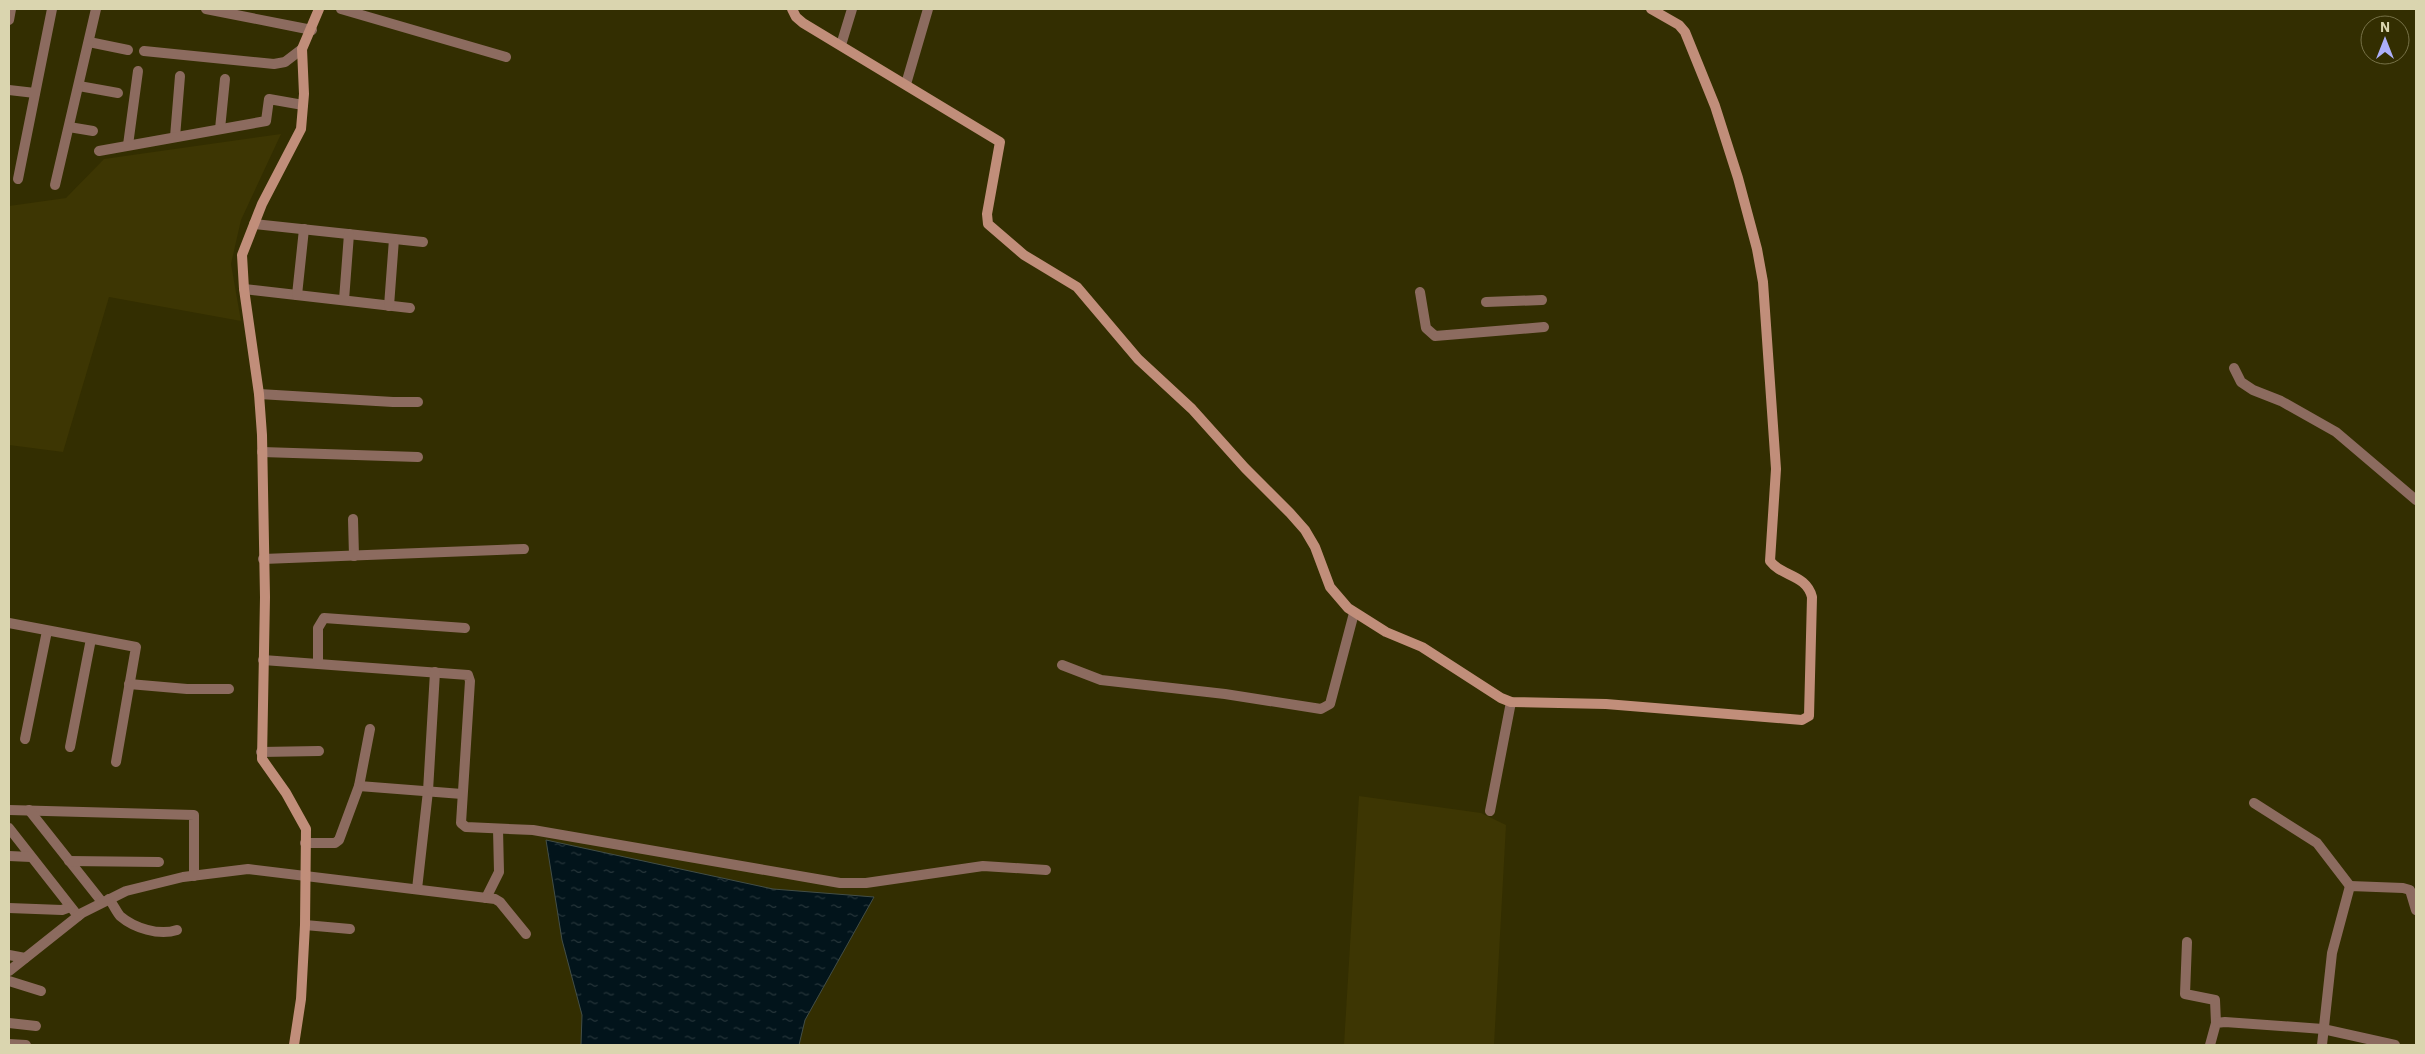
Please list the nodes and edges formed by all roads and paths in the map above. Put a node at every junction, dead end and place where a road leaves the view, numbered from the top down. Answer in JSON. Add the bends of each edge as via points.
{"nodes":[{"id":1,"x":11,"y":9,"type":"edge"},
{"id":2,"x":52,"y":9,"type":"edge"},
{"id":3,"x":96,"y":9,"type":"edge"},
{"id":4,"x":206,"y":9,"type":"edge"},
{"id":5,"x":320,"y":9,"type":"edge"},
{"id":6,"x":341,"y":9,"type":"edge"},
{"id":7,"x":792,"y":9,"type":"edge"},
{"id":8,"x":852,"y":9,"type":"edge"},
{"id":9,"x":928,"y":9,"type":"edge"},
{"id":10,"x":1650,"y":9,"type":"edge"},
{"id":11,"x":9,"y":20,"type":"edge"},
{"id":12,"x":312,"y":30,"type":"junction"},
{"id":13,"x":89,"y":42,"type":"junction"},
{"id":14,"x":840,"y":45,"type":"junction"},
{"id":15,"x":302,"y":49,"type":"junction"},
{"id":16,"x":128,"y":50,"type":"dead end"},
{"id":17,"x":144,"y":51,"type":"dead end"},
{"id":18,"x":506,"y":57,"type":"dead end"},
{"id":19,"x":138,"y":71,"type":"dead end"},
{"id":20,"x":180,"y":76,"type":"dead end"},
{"id":21,"x":225,"y":79,"type":"dead end"},
{"id":22,"x":906,"y":84,"type":"junction"},
{"id":23,"x":79,"y":86,"type":"junction"},
{"id":24,"x":9,"y":90,"type":"edge"},
{"id":25,"x":35,"y":93,"type":"junction"},
{"id":26,"x":118,"y":93,"type":"dead end"},
{"id":27,"x":303,"y":105,"type":"junction"},
{"id":28,"x":69,"y":127,"type":"junction"},
{"id":29,"x":220,"y":129,"type":"junction"},
{"id":30,"x":93,"y":132,"type":"dead end"},
{"id":31,"x":175,"y":137,"type":"junction"},
{"id":32,"x":128,"y":146,"type":"junction"},
{"id":33,"x":99,"y":150,"type":"dead end"},
{"id":34,"x":18,"y":179,"type":"dead end"},
{"id":35,"x":55,"y":185,"type":"dead end"},
{"id":36,"x":254,"y":224,"type":"junction"},
{"id":37,"x":304,"y":229,"type":"junction"},
{"id":38,"x":349,"y":234,"type":"junction"},
{"id":39,"x":394,"y":239,"type":"junction"},
{"id":40,"x":423,"y":242,"type":"dead end"},
{"id":41,"x":244,"y":289,"type":"junction"},
{"id":42,"x":1420,"y":292,"type":"dead end"},
{"id":43,"x":297,"y":295,"type":"junction"},
{"id":44,"x":344,"y":300,"type":"junction"},
{"id":45,"x":1542,"y":300,"type":"dead end"},
{"id":46,"x":1486,"y":302,"type":"dead end"},
{"id":47,"x":389,"y":306,"type":"junction"},
{"id":48,"x":410,"y":308,"type":"dead end"},
{"id":49,"x":1544,"y":327,"type":"dead end"},
{"id":50,"x":2234,"y":368,"type":"dead end"},
{"id":51,"x":259,"y":394,"type":"junction"},
{"id":52,"x":418,"y":402,"type":"dead end"},
{"id":53,"x":262,"y":452,"type":"junction"},
{"id":54,"x":418,"y":457,"type":"dead end"},
{"id":55,"x":2416,"y":500,"type":"edge"},
{"id":56,"x":352,"y":519,"type":"dead end"},
{"id":57,"x":524,"y":549,"type":"dead end"},
{"id":58,"x":354,"y":556,"type":"junction"},
{"id":59,"x":263,"y":559,"type":"junction"},
{"id":60,"x":1354,"y":613,"type":"junction"},
{"id":61,"x":9,"y":623,"type":"edge"},
{"id":62,"x":465,"y":628,"type":"dead end"},
{"id":63,"x":47,"y":630,"type":"junction"},
{"id":64,"x":91,"y":639,"type":"junction"},
{"id":65,"x":263,"y":660,"type":"junction"},
{"id":66,"x":318,"y":662,"type":"junction"},
{"id":67,"x":1062,"y":665,"type":"dead end"},
{"id":68,"x":435,"y":672,"type":"junction"},
{"id":69,"x":129,"y":684,"type":"junction"},
{"id":70,"x":230,"y":689,"type":"dead end"},
{"id":71,"x":1511,"y":702,"type":"junction"},
{"id":72,"x":370,"y":729,"type":"dead end"},
{"id":73,"x":25,"y":738,"type":"dead end"},
{"id":74,"x":70,"y":747,"type":"dead end"},
{"id":75,"x":319,"y":751,"type":"dead end"},
{"id":76,"x":261,"y":752,"type":"junction"},
{"id":77,"x":116,"y":762,"type":"dead end"},
{"id":78,"x":359,"y":786,"type":"junction"},
{"id":79,"x":428,"y":791,"type":"junction"},
{"id":80,"x":462,"y":794,"type":"junction"},
{"id":81,"x":2254,"y":803,"type":"dead end"},
{"id":82,"x":9,"y":810,"type":"edge"},
{"id":83,"x":29,"y":810,"type":"junction"},
{"id":84,"x":1490,"y":811,"type":"dead end"},
{"id":85,"x":9,"y":828,"type":"edge"},
{"id":86,"x":498,"y":828,"type":"junction"},
{"id":87,"x":306,"y":843,"type":"junction"},
{"id":88,"x":9,"y":856,"type":"edge"},
{"id":89,"x":31,"y":857,"type":"junction"},
{"id":90,"x":70,"y":861,"type":"junction"},
{"id":91,"x":159,"y":862,"type":"dead end"},
{"id":92,"x":1046,"y":870,"type":"dead end"},
{"id":93,"x":305,"y":875,"type":"junction"},
{"id":94,"x":194,"y":876,"type":"junction"},
{"id":95,"x":2350,"y":886,"type":"junction"},
{"id":96,"x":417,"y":889,"type":"junction"},
{"id":97,"x":486,"y":898,"type":"junction"},
{"id":98,"x":106,"y":901,"type":"junction"},
{"id":99,"x":70,"y":906,"type":"junction"},
{"id":100,"x":9,"y":908,"type":"edge"},
{"id":101,"x":2416,"y":910,"type":"edge"},
{"id":102,"x":78,"y":916,"type":"junction"},
{"id":103,"x":305,"y":925,"type":"junction"},
{"id":104,"x":350,"y":929,"type":"dead end"},
{"id":105,"x":177,"y":930,"type":"dead end"},
{"id":106,"x":526,"y":934,"type":"dead end"},
{"id":107,"x":2188,"y":942,"type":"dead end"},
{"id":108,"x":9,"y":955,"type":"edge"},
{"id":109,"x":25,"y":958,"type":"junction"},
{"id":110,"x":9,"y":971,"type":"edge"},
{"id":111,"x":9,"y":980,"type":"edge"},
{"id":112,"x":41,"y":991,"type":"dead end"},
{"id":113,"x":9,"y":1023,"type":"edge"},
{"id":114,"x":2216,"y":1023,"type":"junction"},
{"id":115,"x":36,"y":1026,"type":"dead end"},
{"id":116,"x":2323,"y":1029,"type":"junction"},
{"id":117,"x":9,"y":1044,"type":"edge"},
{"id":118,"x":26,"y":1045,"type":"edge"},
{"id":119,"x":294,"y":1045,"type":"edge"},
{"id":120,"x":2210,"y":1045,"type":"edge"},
{"id":121,"x":2322,"y":1045,"type":"edge"},
{"id":122,"x":2395,"y":1045,"type":"edge"}],
"edges":[{"from":1,"to":11,"type":"street"},
{"from":2,"to":25,"type":"street"},
{"from":3,"to":13,"type":"street"},
{"from":4,"to":12,"type":"street"},
{"from":5,"to":12,"type":"street"},
{"from":6,"to":18,"type":"street"},
{"from":7,"to":14,"type":"street","via":[[803,23]]},
{"from":8,"to":14,"type":"street"},
{"from":9,"to":22,"type":"street"},
{"from":10,"to":71,"type":"street","via":[[1679,25],[1685,32],[1715,106],[1757,249],[1767,316],[1776,452],[1770,560],[1803,581],[1812,597],[1809,716],[1797,721],[1606,704]]},
{"from":12,"to":15,"type":"street"},
{"from":13,"to":16,"type":"street"},
{"from":13,"to":23,"type":"street"},
{"from":14,"to":22,"type":"street"},
{"from":15,"to":17,"type":"street","via":[[285,62],[274,64]]},
{"from":15,"to":27,"type":"street"},
{"from":19,"to":32,"type":"street"},
{"from":20,"to":31,"type":"street"},
{"from":21,"to":29,"type":"street"},
{"from":22,"to":60,"type":"street","via":[[1000,142],[986,214],[988,224],[1024,255],[1077,287],[1138,359],[1192,408],[1244,468],[1306,530],[1334,593]]},
{"from":23,"to":26,"type":"street"},
{"from":23,"to":28,"type":"street"},
{"from":24,"to":25,"type":"street"},
{"from":25,"to":34,"type":"street"},
{"from":27,"to":29,"type":"street","via":[[269,99],[266,121]]},
{"from":27,"to":36,"type":"street","via":[[301,129]]},
{"from":28,"to":30,"type":"street"},
{"from":28,"to":35,"type":"street"},
{"from":29,"to":31,"type":"street"},
{"from":31,"to":32,"type":"street"},
{"from":32,"to":33,"type":"street"},
{"from":36,"to":37,"type":"street"},
{"from":36,"to":41,"type":"street","via":[[242,255]]},
{"from":37,"to":38,"type":"street"},
{"from":37,"to":43,"type":"street"},
{"from":38,"to":39,"type":"street"},
{"from":38,"to":44,"type":"street"},
{"from":39,"to":40,"type":"street"},
{"from":39,"to":47,"type":"street"},
{"from":41,"to":43,"type":"street"},
{"from":41,"to":51,"type":"street"},
{"from":42,"to":49,"type":"street","via":[[1426,328],[1435,336]]},
{"from":43,"to":44,"type":"street"},
{"from":44,"to":47,"type":"street"},
{"from":45,"to":46,"type":"street"},
{"from":47,"to":48,"type":"street"},
{"from":50,"to":55,"type":"street","via":[[2241,382],[2253,390],[2281,401],[2336,432]]},
{"from":51,"to":52,"type":"street"},
{"from":51,"to":53,"type":"street"},
{"from":53,"to":54,"type":"street"},
{"from":53,"to":59,"type":"street"},
{"from":56,"to":58,"type":"street"},
{"from":57,"to":58,"type":"street"},
{"from":58,"to":59,"type":"street"},
{"from":59,"to":65,"type":"street"},
{"from":60,"to":67,"type":"street","via":[[1330,704],[1321,709],[1101,680]]},
{"from":60,"to":71,"type":"street","via":[[1386,632],[1422,647]]},
{"from":61,"to":63,"type":"street"},
{"from":62,"to":66,"type":"street","via":[[324,618],[318,628]]},
{"from":63,"to":64,"type":"street"},
{"from":63,"to":73,"type":"street"},
{"from":64,"to":69,"type":"street","via":[[136,647]]},
{"from":64,"to":74,"type":"street"},
{"from":65,"to":66,"type":"street"},
{"from":65,"to":76,"type":"street"},
{"from":66,"to":68,"type":"street"},
{"from":68,"to":79,"type":"street"},
{"from":68,"to":80,"type":"street","via":[[466,674],[470,680]]},
{"from":69,"to":70,"type":"street"},
{"from":69,"to":77,"type":"street"},
{"from":71,"to":84,"type":"street"},
{"from":72,"to":78,"type":"street"},
{"from":75,"to":76,"type":"street"},
{"from":76,"to":87,"type":"street","via":[[306,829]]},
{"from":78,"to":79,"type":"street"},
{"from":78,"to":87,"type":"street","via":[[337,842]]},
{"from":79,"to":80,"type":"street"},
{"from":79,"to":96,"type":"street"},
{"from":80,"to":86,"type":"street","via":[[463,827]]},
{"from":81,"to":95,"type":"street","via":[[2317,843]]},
{"from":82,"to":83,"type":"street"},
{"from":83,"to":90,"type":"street"},
{"from":83,"to":94,"type":"street","via":[[194,815]]},
{"from":85,"to":89,"type":"street"},
{"from":86,"to":92,"type":"street","via":[[538,831],[840,882],[866,882],[983,866]]},
{"from":86,"to":97,"type":"street","via":[[499,872]]},
{"from":87,"to":93,"type":"street"},
{"from":88,"to":89,"type":"street"},
{"from":89,"to":99,"type":"street"},
{"from":90,"to":91,"type":"street"},
{"from":90,"to":98,"type":"street"},
{"from":93,"to":94,"type":"street","via":[[248,869]]},
{"from":93,"to":96,"type":"street"},
{"from":93,"to":103,"type":"street"},
{"from":94,"to":98,"type":"street","via":[[126,891]]},
{"from":95,"to":101,"type":"street","via":[[2410,890]]},
{"from":95,"to":116,"type":"street","via":[[2332,953]]},
{"from":96,"to":97,"type":"street"},
{"from":97,"to":106,"type":"street","via":[[500,902]]},
{"from":98,"to":102,"type":"street"},
{"from":98,"to":105,"type":"street","via":[[130,922],[153,931],[169,933]]},
{"from":99,"to":100,"type":"street","via":[[62,910]]},
{"from":99,"to":102,"type":"street"},
{"from":102,"to":109,"type":"street"},
{"from":103,"to":104,"type":"street"},
{"from":103,"to":119,"type":"street","via":[[301,999]]},
{"from":107,"to":114,"type":"street","via":[[2186,994],[2215,1000]]},
{"from":108,"to":109,"type":"street"},
{"from":109,"to":110,"type":"street"},
{"from":111,"to":112,"type":"street"},
{"from":113,"to":115,"type":"street"},
{"from":114,"to":116,"type":"street"},
{"from":114,"to":120,"type":"street"},
{"from":116,"to":121,"type":"street"},
{"from":116,"to":122,"type":"street"},
{"from":117,"to":118,"type":"street"}]}
